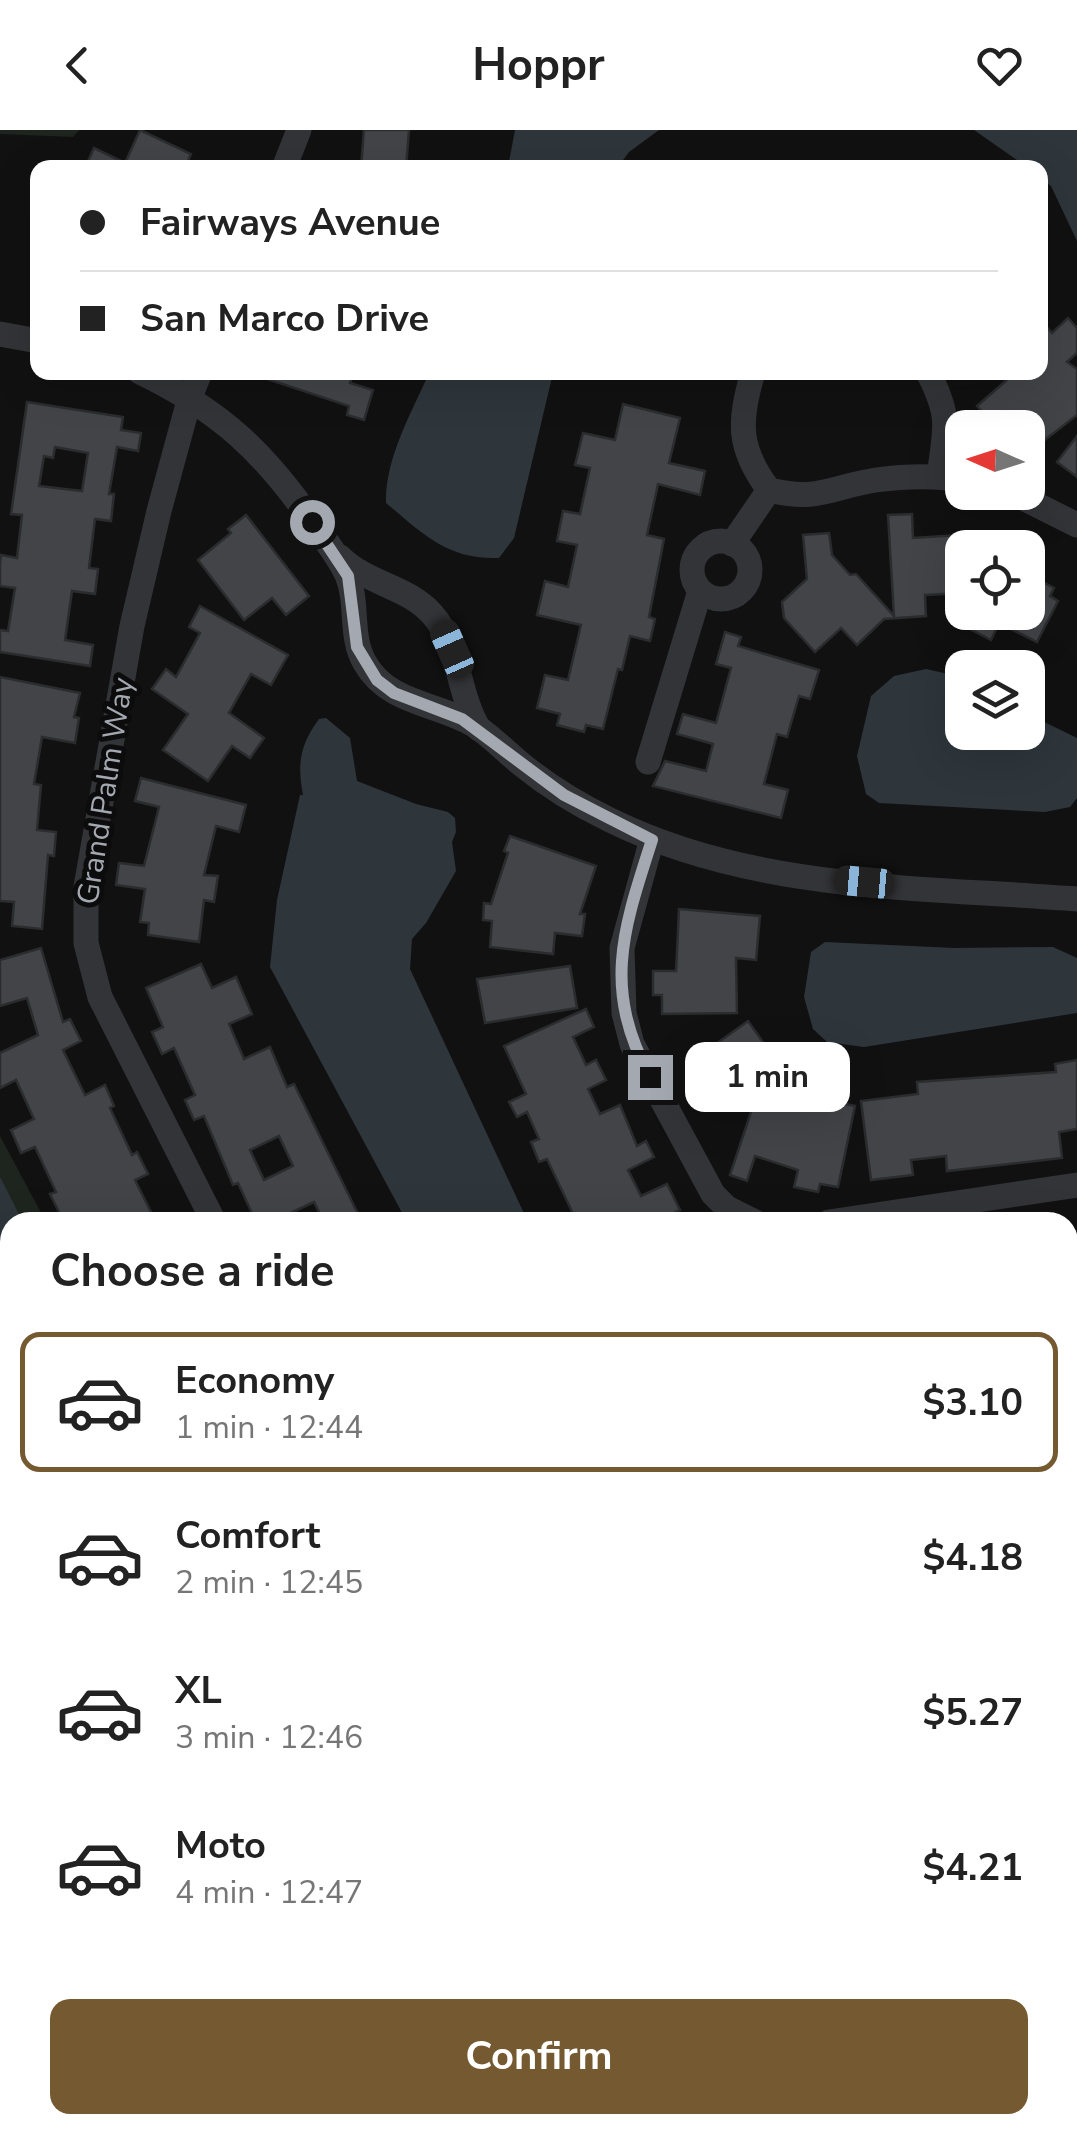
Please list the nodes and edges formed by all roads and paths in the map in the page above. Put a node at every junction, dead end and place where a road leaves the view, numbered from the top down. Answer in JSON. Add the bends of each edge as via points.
{"nodes":[{"id":1,"x":299,"y":130,"type":"edge"},
{"id":2,"x":287,"y":160,"type":"edge"},
{"id":3,"x":0,"y":334,"type":"edge"},
{"id":4,"x":30,"y":340,"type":"edge"},
{"id":5,"x":156,"y":380,"type":"edge"},
{"id":6,"x":197,"y":380,"type":"edge"},
{"id":7,"x":752,"y":380,"type":"edge"},
{"id":8,"x":932,"y":380,"type":"edge"},
{"id":9,"x":190,"y":397,"type":"junction"},
{"id":10,"x":945,"y":412,"type":"edge"},
{"id":11,"x":945,"y":479,"type":"edge"},
{"id":12,"x":769,"y":490,"type":"junction"},
{"id":13,"x":1045,"y":508,"type":"edge"},
{"id":14,"x":1077,"y":524,"type":"edge"},
{"id":15,"x":732,"y":544,"type":"junction"},
{"id":16,"x":329,"y":546,"type":"junction"},
{"id":17,"x":700,"y":591,"type":"junction"},
{"id":18,"x":479,"y":729,"type":"junction"},
{"id":19,"x":648,"y":762,"type":"dead end"},
{"id":20,"x":652,"y":840,"type":"junction"},
{"id":21,"x":1077,"y":899,"type":"edge"},
{"id":22,"x":1077,"y":1184,"type":"edge"},
{"id":23,"x":209,"y":1212,"type":"edge"},
{"id":24,"x":736,"y":1212,"type":"edge"},
{"id":25,"x":894,"y":1212,"type":"edge"}],
"edges":[{"from":1,"to":2,"type":"street"},
{"from":3,"to":4,"type":"street"},
{"from":5,"to":9,"type":"street"},
{"from":6,"to":9,"type":"street","name":"Grand Palm Way"},
{"from":7,"to":12,"type":"street","via":[[742,430]]},
{"from":8,"to":10,"type":"street"},
{"from":9,"to":16,"type":"street","via":[[280,476]]},
{"from":9,"to":23,"type":"street","name":"Grand Palm Way","via":[[132,626],[84,914],[100,997]]},
{"from":11,"to":12,"type":"street","via":[[873,481],[817,496]]},
{"from":12,"to":15,"type":"street"},
{"from":13,"to":14,"type":"street"},
{"from":15,"to":17,"type":"street","via":[[713,542],[697,554],[692,573]]},
{"from":15,"to":17,"type":"street","via":[[745,555],[750,573],[742,589],[718,599]]},
{"from":16,"to":18,"type":"street","via":[[368,580],[414,598],[432,614],[452,649]]},
{"from":16,"to":18,"type":"street","via":[[348,576],[357,647],[377,680]]},
{"from":17,"to":19,"type":"street"},
{"from":18,"to":20,"type":"street","via":[[564,795]]},
{"from":20,"to":21,"type":"street","via":[[794,876]]},
{"from":20,"to":24,"type":"street","via":[[622,948],[624,1012],[632,1044],[713,1194]]},
{"from":22,"to":25,"type":"street"}]}
